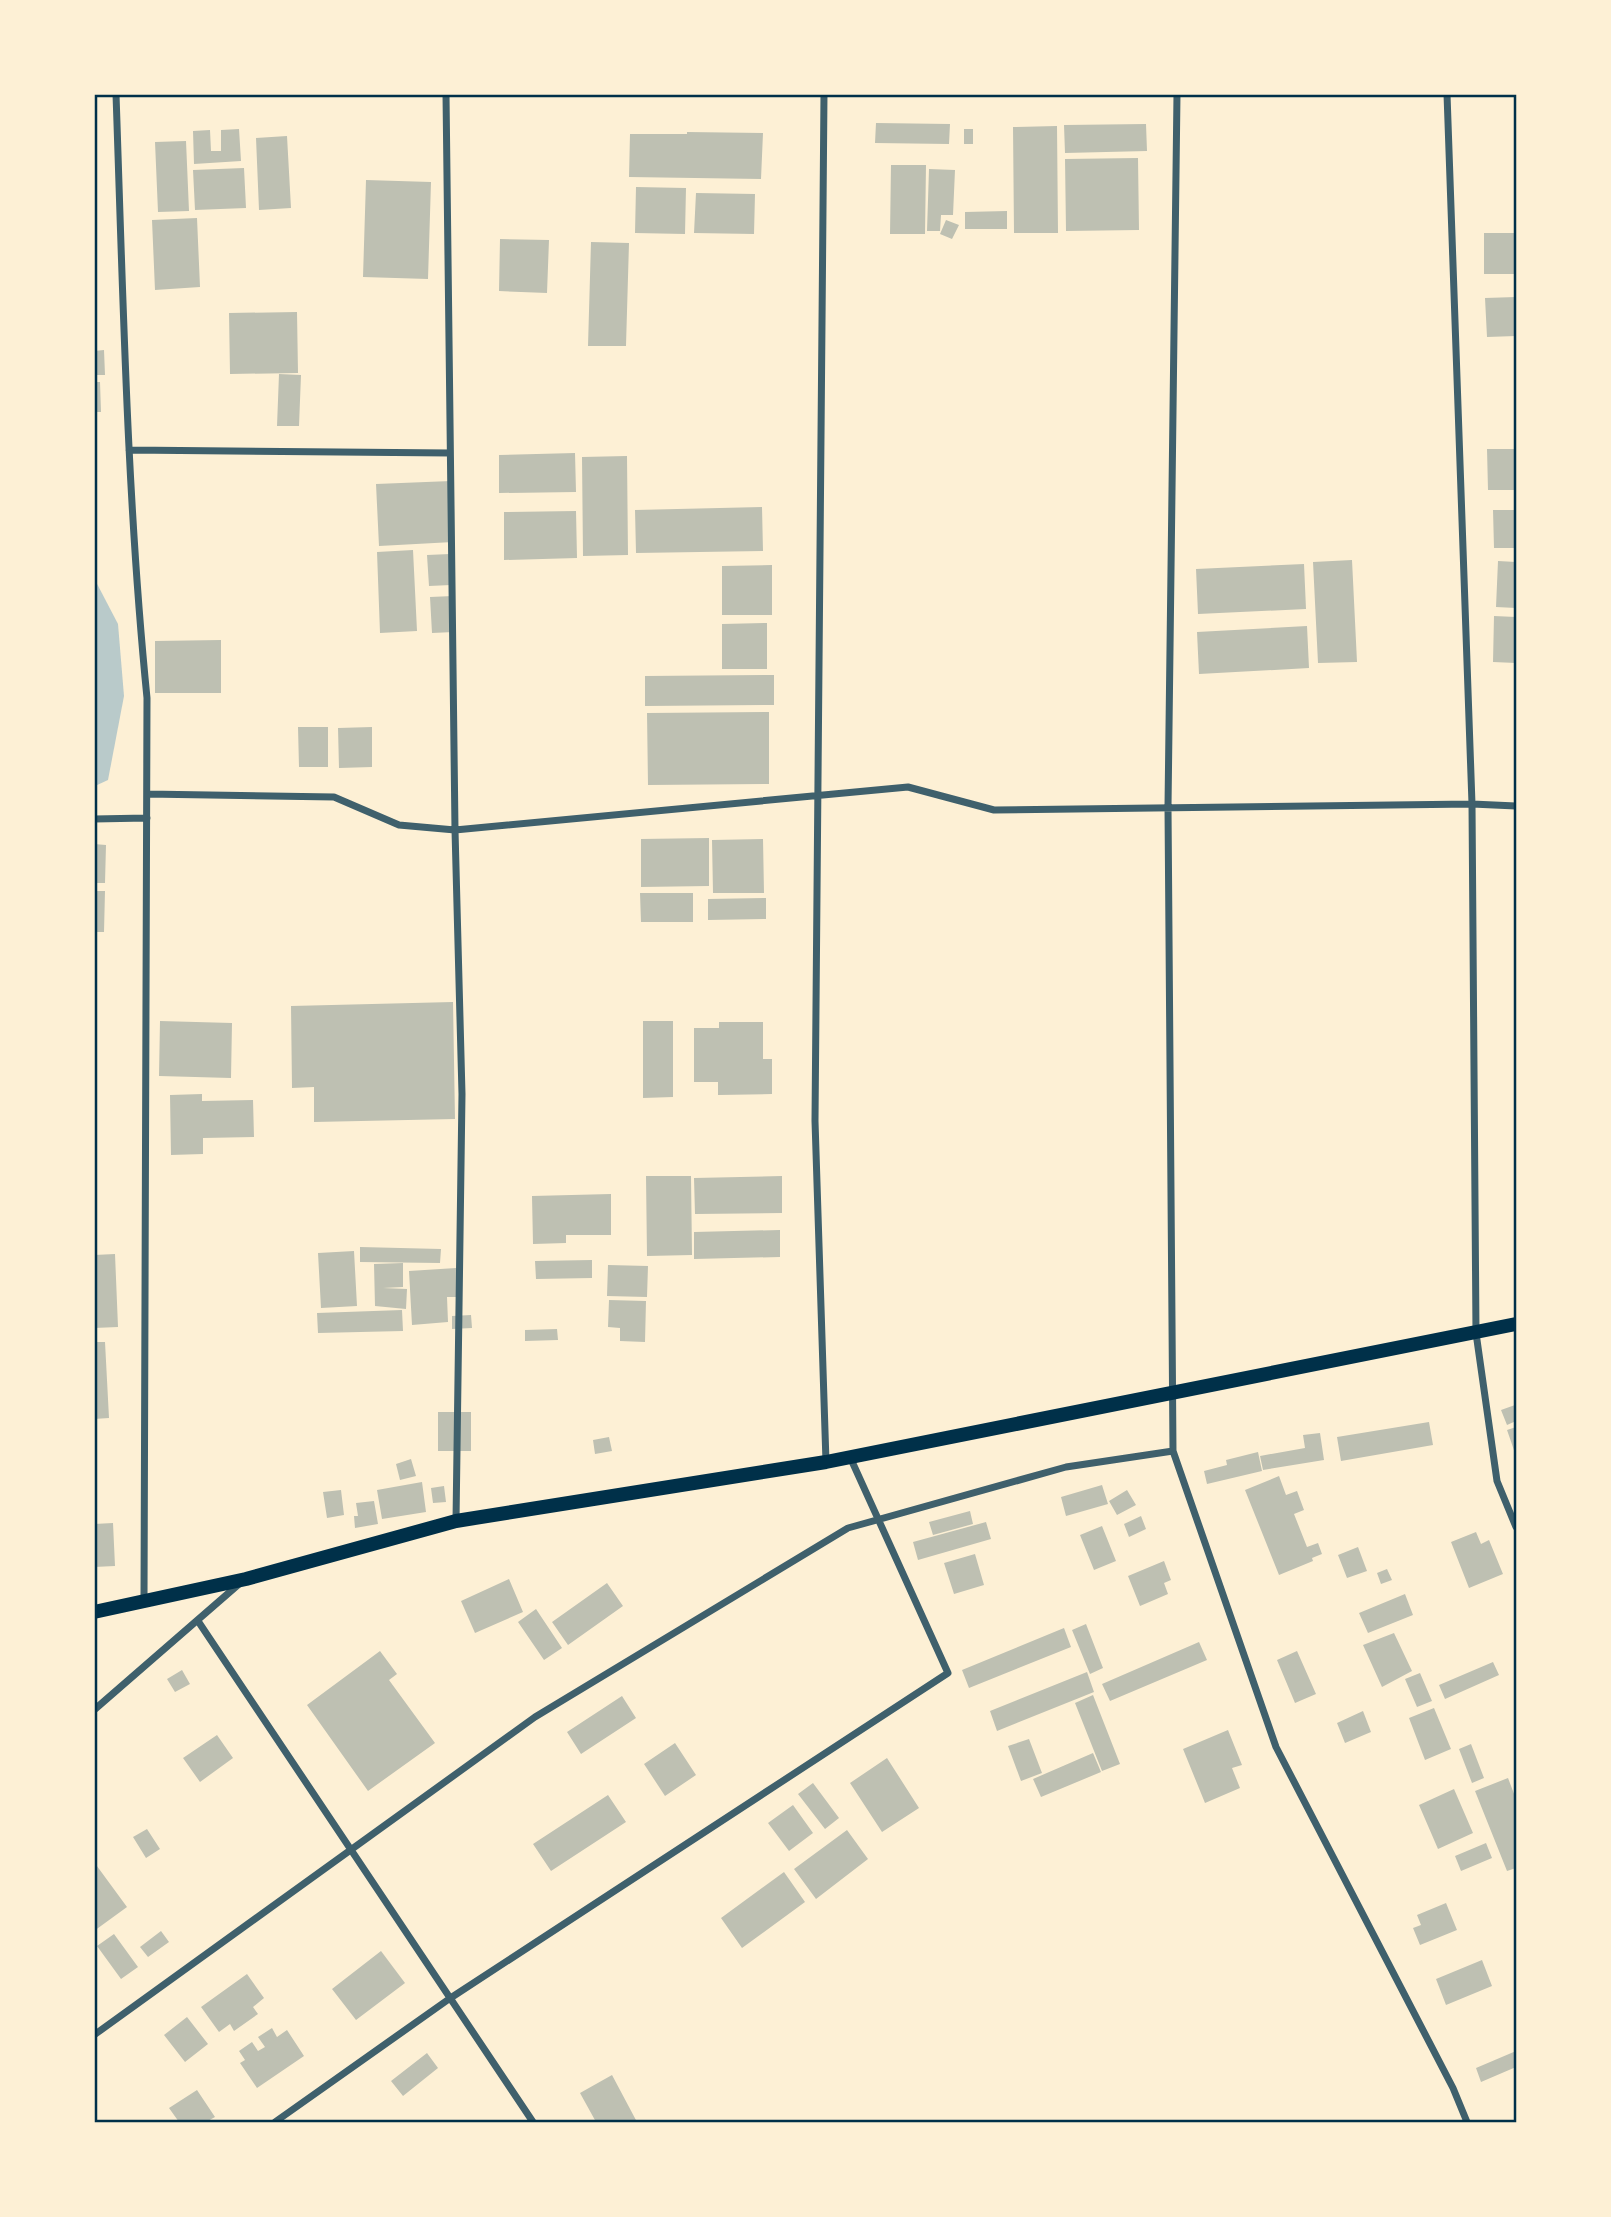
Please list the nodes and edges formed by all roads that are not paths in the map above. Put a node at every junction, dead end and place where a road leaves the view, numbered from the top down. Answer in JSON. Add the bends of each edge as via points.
{"nodes":[{"id":1,"x":116,"y":94,"type":"edge"},
{"id":2,"x":446,"y":94,"type":"edge"},
{"id":3,"x":824,"y":94,"type":"edge"},
{"id":4,"x":1177,"y":94,"type":"edge"},
{"id":5,"x":1447,"y":94,"type":"edge"},
{"id":6,"x":129,"y":450,"type":"junction"},
{"id":7,"x":450,"y":453,"type":"junction"},
{"id":8,"x":146,"y":794,"type":"junction"},
{"id":9,"x":816,"y":796,"type":"junction"},
{"id":10,"x":1472,"y":804,"type":"junction"},
{"id":11,"x":1517,"y":806,"type":"edge"},
{"id":12,"x":1168,"y":807,"type":"junction"},
{"id":13,"x":147,"y":818,"type":"junction"},
{"id":14,"x":94,"y":819,"type":"edge"},
{"id":15,"x":455,"y":830,"type":"junction"},
{"id":16,"x":1517,"y":1324,"type":"edge"},
{"id":17,"x":1476,"y":1333,"type":"junction"},
{"id":18,"x":1173,"y":1391,"type":"junction"},
{"id":19,"x":1173,"y":1451,"type":"junction"},
{"id":20,"x":850,"y":1457,"type":"junction"},
{"id":21,"x":826,"y":1462,"type":"junction"},
{"id":22,"x":879,"y":1519,"type":"junction"},
{"id":23,"x":456,"y":1521,"type":"junction"},
{"id":24,"x":1517,"y":1527,"type":"edge"},
{"id":25,"x":246,"y":1579,"type":"junction"},
{"id":26,"x":144,"y":1601,"type":"junction"},
{"id":27,"x":94,"y":1612,"type":"edge"},
{"id":28,"x":198,"y":1621,"type":"junction"},
{"id":29,"x":94,"y":1710,"type":"edge"},
{"id":30,"x":353,"y":1850,"type":"junction"},
{"id":31,"x":449,"y":1998,"type":"junction"},
{"id":32,"x":94,"y":2035,"type":"edge"},
{"id":33,"x":275,"y":2123,"type":"edge"},
{"id":34,"x":533,"y":2123,"type":"edge"},
{"id":35,"x":1467,"y":2123,"type":"edge"}],
"edges":[{"from":1,"to":6,"type":"street"},
{"from":2,"to":7,"type":"street"},
{"from":3,"to":9,"type":"street"},
{"from":4,"to":12,"type":"street"},
{"from":5,"to":10,"type":"street"},
{"from":6,"to":7,"type":"street"},
{"from":6,"to":8,"type":"street","via":[[147,698]]},
{"from":7,"to":15,"type":"street"},
{"from":8,"to":13,"type":"street"},
{"from":8,"to":15,"type":"street","via":[[334,797],[399,825]]},
{"from":9,"to":12,"type":"street","via":[[908,787],[994,810]]},
{"from":9,"to":15,"type":"street"},
{"from":9,"to":21,"type":"street","via":[[815,1121]]},
{"from":10,"to":11,"type":"street"},
{"from":10,"to":12,"type":"street"},
{"from":10,"to":17,"type":"street"},
{"from":12,"to":18,"type":"street"},
{"from":13,"to":14,"type":"street"},
{"from":13,"to":26,"type":"street"},
{"from":15,"to":23,"type":"street","via":[[462,1094]]},
{"from":16,"to":17,"type":"main road"},
{"from":17,"to":18,"type":"main road"},
{"from":17,"to":24,"type":"street","via":[[1497,1481]]},
{"from":18,"to":19,"type":"street"},
{"from":18,"to":20,"type":"main road"},
{"from":19,"to":22,"type":"street","via":[[1066,1467]]},
{"from":19,"to":35,"type":"street","via":[[1276,1747]]},
{"from":20,"to":21,"type":"main road"},
{"from":20,"to":22,"type":"street"},
{"from":21,"to":23,"type":"main road"},
{"from":22,"to":30,"type":"street","via":[[848,1528],[535,1717]]},
{"from":22,"to":31,"type":"street","via":[[948,1673]]},
{"from":23,"to":25,"type":"main road"},
{"from":25,"to":26,"type":"main road"},
{"from":25,"to":28,"type":"street"},
{"from":26,"to":27,"type":"main road"},
{"from":28,"to":29,"type":"street"},
{"from":28,"to":30,"type":"street"},
{"from":30,"to":31,"type":"street"},
{"from":30,"to":32,"type":"street"},
{"from":31,"to":33,"type":"street"},
{"from":31,"to":34,"type":"street"}]}
